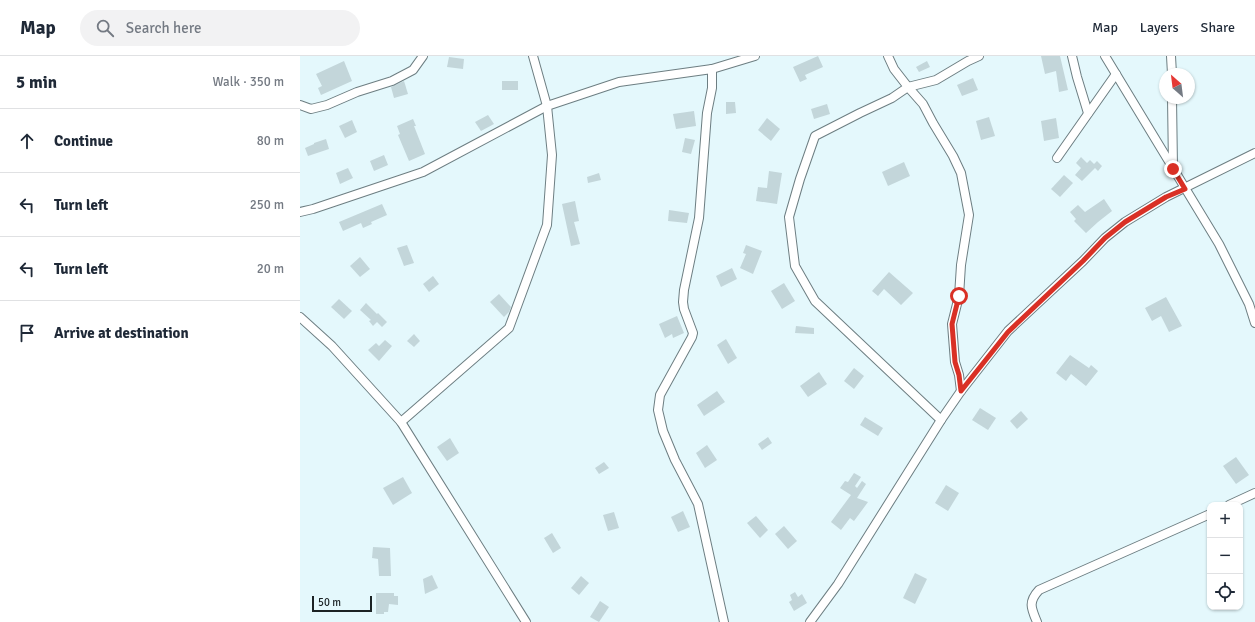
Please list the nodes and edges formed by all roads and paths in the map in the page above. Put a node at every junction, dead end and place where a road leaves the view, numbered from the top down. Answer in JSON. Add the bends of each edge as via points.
{"nodes":[{"id":1,"x":423,"y":56,"type":"edge"},
{"id":2,"x":533,"y":56,"type":"edge"},
{"id":3,"x":755,"y":56,"type":"edge"},
{"id":4,"x":888,"y":56,"type":"edge"},
{"id":5,"x":979,"y":56,"type":"edge"},
{"id":6,"x":1072,"y":56,"type":"edge"},
{"id":7,"x":1105,"y":56,"type":"edge"},
{"id":8,"x":1171,"y":56,"type":"edge"},
{"id":9,"x":712,"y":68,"type":"junction"},
{"id":10,"x":1172,"y":68,"type":"edge"},
{"id":11,"x":1116,"y":74,"type":"junction"},
{"id":12,"x":908,"y":87,"type":"junction"},
{"id":13,"x":1172,"y":104,"type":"edge"},
{"id":14,"x":300,"y":105,"type":"edge"},
{"id":15,"x":547,"y":106,"type":"junction"},
{"id":16,"x":1088,"y":113,"type":"junction"},
{"id":17,"x":1255,"y":153,"type":"edge"},
{"id":18,"x":1057,"y":158,"type":"dead end"},
{"id":19,"x":1173,"y":169,"type":"junction"},
{"id":20,"x":1185,"y":189,"type":"junction"},
{"id":21,"x":300,"y":212,"type":"edge"},
{"id":22,"x":300,"y":317,"type":"edge"},
{"id":23,"x":1255,"y":323,"type":"edge"},
{"id":24,"x":961,"y":391,"type":"junction"},
{"id":25,"x":941,"y":420,"type":"junction"},
{"id":26,"x":401,"y":422,"type":"junction"},
{"id":27,"x":1255,"y":493,"type":"edge"},
{"id":28,"x":1236,"y":502,"type":"edge"},
{"id":29,"x":1207,"y":515,"type":"edge"},
{"id":30,"x":526,"y":622,"type":"edge"},
{"id":31,"x":724,"y":622,"type":"edge"},
{"id":32,"x":810,"y":622,"type":"edge"},
{"id":33,"x":1038,"y":622,"type":"edge"}],
"edges":[{"from":1,"to":14,"type":"street","via":[[413,70],[392,81],[327,105],[311,109]]},
{"from":2,"to":15,"type":"street"},
{"from":3,"to":9,"type":"street"},
{"from":4,"to":12,"type":"street","via":[[894,69]]},
{"from":5,"to":12,"type":"street","via":[[936,80]]},
{"from":6,"to":16,"type":"street"},
{"from":7,"to":11,"type":"street"},
{"from":8,"to":10,"type":"street"},
{"from":9,"to":15,"type":"street","via":[[619,82]]},
{"from":9,"to":31,"type":"street","via":[[699,218],[683,302],[693,333],[660,395],[658,410],[663,431],[675,460],[698,504]]},
{"from":11,"to":16,"type":"street"},
{"from":11,"to":19,"type":"street"},
{"from":12,"to":24,"type":"street","via":[[923,104],[953,156],[961,174],[969,215],[959,296],[952,324],[955,362]]},
{"from":12,"to":25,"type":"street","via":[[892,98],[816,136],[789,216],[795,266],[815,301]]},
{"from":13,"to":19,"type":"street"},
{"from":15,"to":21,"type":"street","via":[[423,172]]},
{"from":15,"to":26,"type":"street","via":[[552,155],[547,225],[509,328]]},
{"from":16,"to":18,"type":"street"},
{"from":17,"to":20,"type":"street"},
{"from":19,"to":20,"type":"street"},
{"from":20,"to":23,"type":"street","via":[[1219,244],[1249,304]]},
{"from":20,"to":24,"type":"street","via":[[1166,197],[1125,222],[1105,238],[1008,332]]},
{"from":22,"to":26,"type":"street","via":[[332,346]]},
{"from":24,"to":25,"type":"street"},
{"from":25,"to":32,"type":"street","via":[[838,584]]},
{"from":26,"to":30,"type":"street"},
{"from":27,"to":28,"type":"street"},
{"from":29,"to":33,"type":"street","via":[[1039,590],[1031,603]]}]}
